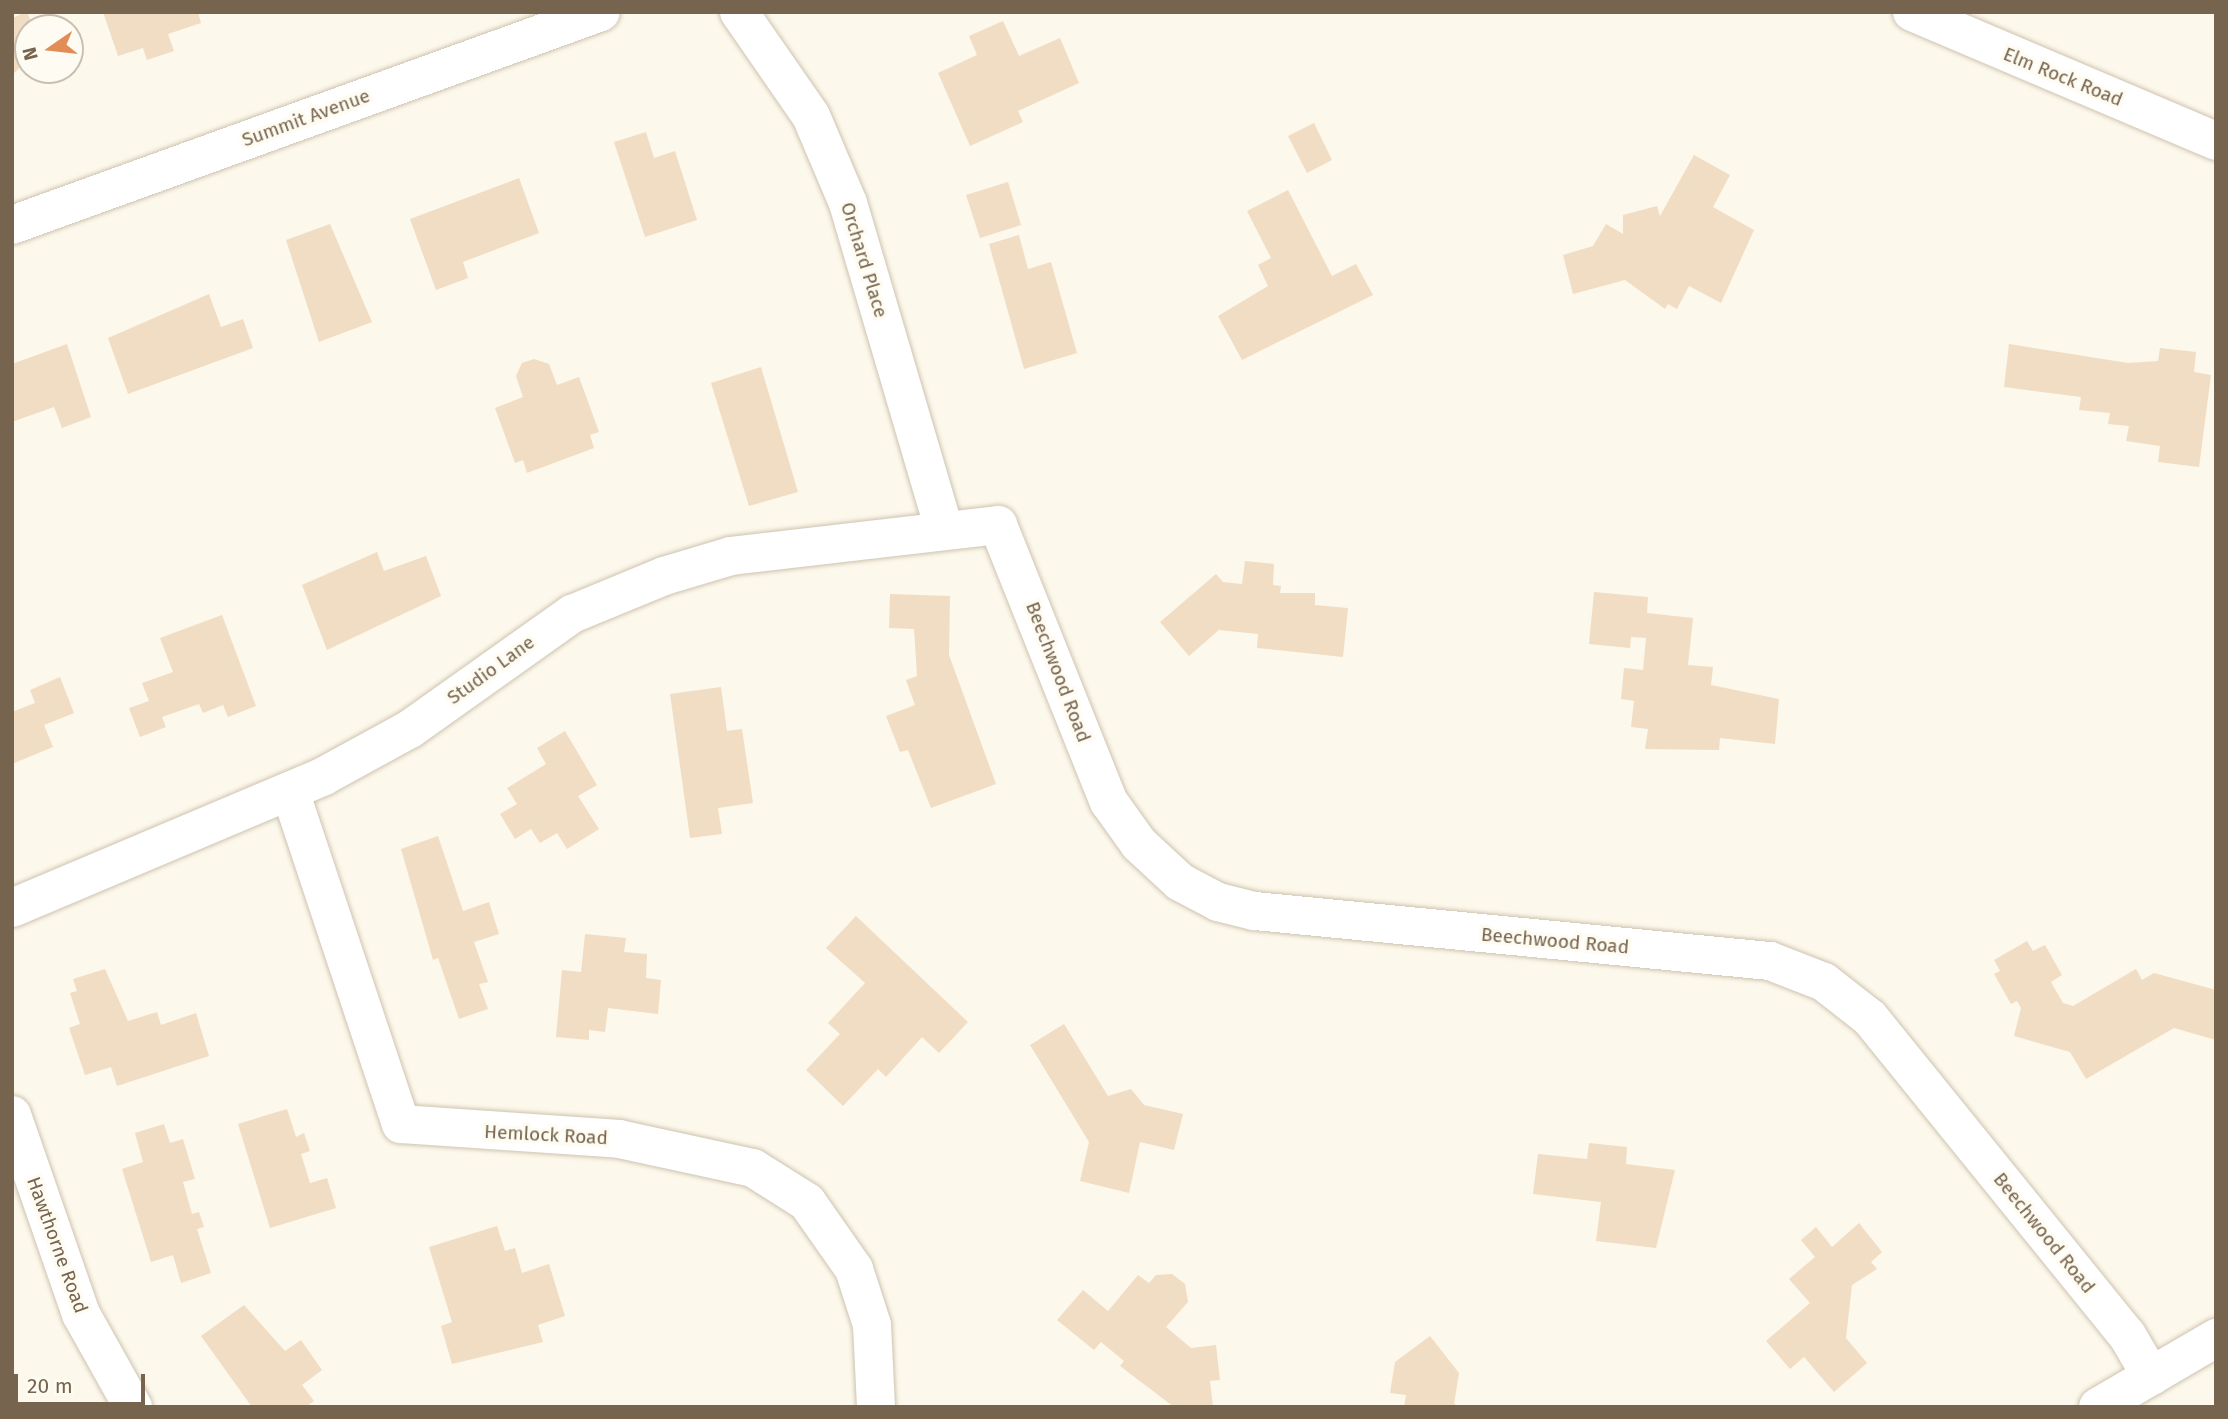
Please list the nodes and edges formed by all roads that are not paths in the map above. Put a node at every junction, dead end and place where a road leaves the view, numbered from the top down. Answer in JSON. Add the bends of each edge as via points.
{"nodes":[{"id":1,"x":601,"y":12,"type":"edge"},
{"id":2,"x":738,"y":12,"type":"edge"},
{"id":3,"x":1912,"y":12,"type":"edge"},
{"id":4,"x":2216,"y":141,"type":"edge"},
{"id":5,"x":12,"y":225,"type":"edge"},
{"id":6,"x":998,"y":525,"type":"joint"},
{"id":7,"x":944,"y":529,"type":"junction"},
{"id":8,"x":290,"y":791,"type":"junction"},
{"id":9,"x":12,"y":908,"type":"edge"},
{"id":10,"x":12,"y":1115,"type":"edge"},
{"id":11,"x":2216,"y":1338,"type":"edge"},
{"id":12,"x":2151,"y":1376,"type":"junction"},
{"id":13,"x":133,"y":1407,"type":"edge"},
{"id":14,"x":876,"y":1407,"type":"edge"},
{"id":15,"x":2098,"y":1407,"type":"edge"}],
"edges":[{"from":1,"to":5,"type":"street","name":"Summit Avenue"},
{"from":2,"to":7,"type":"street","name":"Orchard Place","via":[[811,116],[848,203]]},
{"from":3,"to":4,"type":"street","name":"Elm Rock Road"},
{"from":6,"to":7,"type":"street","name":"Studio Lane"},
{"from":6,"to":12,"type":"street","name":"Beechwood Road","via":[[1109,802],[1139,844],[1180,882],[1218,902],[1255,911],[1770,961],[1824,982],[1870,1018],[2127,1335]]},
{"from":7,"to":8,"type":"street","name":"Studio Lane","via":[[731,556],[664,576],[572,614],[410,729]]},
{"from":8,"to":9,"type":"street","name":"Studio Lane"},
{"from":8,"to":14,"type":"street","name":"Hemlock Road","via":[[401,1124],[619,1139],[753,1168],[807,1202],[854,1269],[872,1325]]},
{"from":10,"to":13,"type":"street","name":"Hawthorne Road","via":[[76,1302]]},
{"from":11,"to":12,"type":"street"},
{"from":12,"to":15,"type":"street"}]}
